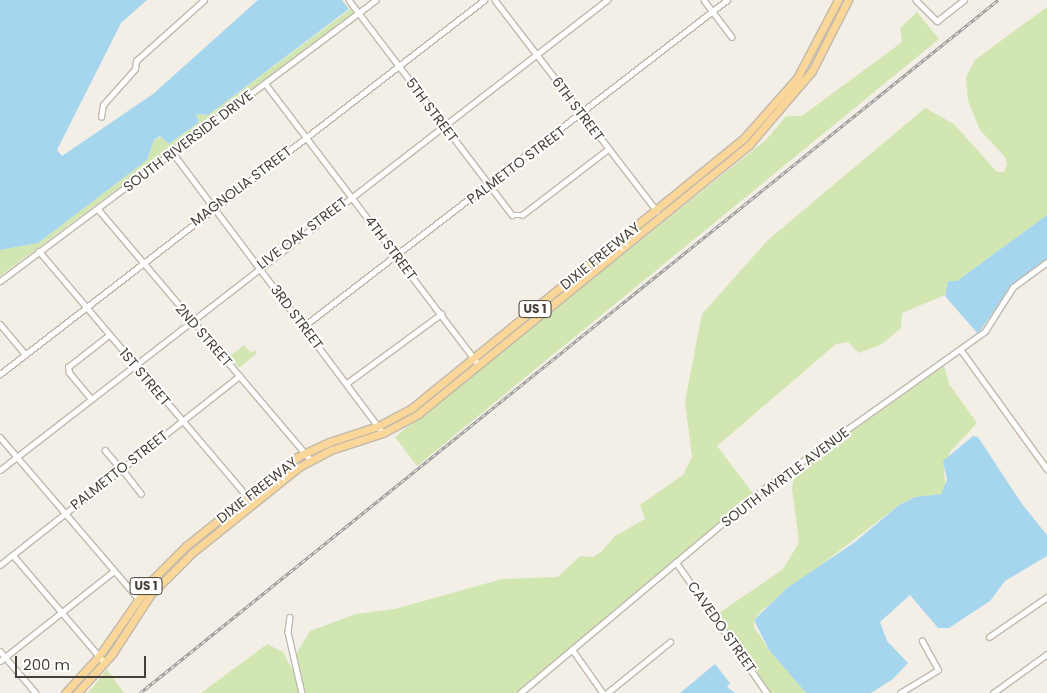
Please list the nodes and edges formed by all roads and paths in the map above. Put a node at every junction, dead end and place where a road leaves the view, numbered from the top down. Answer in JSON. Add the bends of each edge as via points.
{"nodes":[{"id":1,"x":204,"y":0,"type":"edge"},
{"id":2,"x":349,"y":0,"type":"edge"},
{"id":3,"x":375,"y":0,"type":"edge"},
{"id":4,"x":484,"y":0,"type":"edge"},
{"id":5,"x":495,"y":0,"type":"edge"},
{"id":6,"x":607,"y":0,"type":"edge"},
{"id":7,"x":704,"y":0,"type":"edge"},
{"id":8,"x":727,"y":0,"type":"edge"},
{"id":9,"x":839,"y":0,"type":"edge"},
{"id":10,"x":916,"y":0,"type":"edge"},
{"id":11,"x":964,"y":0,"type":"edge"},
{"id":12,"x":847,"y":2,"type":"edge"},
{"id":13,"x":712,"y":11,"type":"junction"},
{"id":14,"x":359,"y":12,"type":"junction"},
{"id":15,"x":826,"y":28,"type":"junction"},
{"id":16,"x":835,"y":31,"type":"junction"},
{"id":17,"x":732,"y":37,"type":"dead end"},
{"id":18,"x":537,"y":55,"type":"junction"},
{"id":19,"x":399,"y":66,"type":"junction"},
{"id":20,"x":265,"y":83,"type":"junction"},
{"id":21,"x":778,"y":102,"type":"junction"},
{"id":22,"x":784,"y":108,"type":"junction"},
{"id":23,"x":101,"y":116,"type":"dead end"},
{"id":24,"x":581,"y":116,"type":"junction"},
{"id":25,"x":443,"y":125,"type":"junction"},
{"id":26,"x":306,"y":137,"type":"junction"},
{"id":27,"x":608,"y":149,"type":"junction"},
{"id":28,"x":173,"y":153,"type":"junction"},
{"id":29,"x":720,"y":159,"type":"junction"},
{"id":30,"x":725,"y":166,"type":"junction"},
{"id":31,"x":489,"y":185,"type":"junction"},
{"id":32,"x":351,"y":196,"type":"junction"},
{"id":33,"x":213,"y":206,"type":"junction"},
{"id":34,"x":98,"y":209,"type":"junction"},
{"id":35,"x":656,"y":210,"type":"junction"},
{"id":36,"x":661,"y":217,"type":"junction"},
{"id":37,"x":39,"y":251,"type":"junction"},
{"id":38,"x":396,"y":255,"type":"junction"},
{"id":39,"x":141,"y":262,"type":"junction"},
{"id":40,"x":1047,"y":262,"type":"edge"},
{"id":41,"x":258,"y":266,"type":"junction"},
{"id":42,"x":0,"y":281,"type":"edge"},
{"id":43,"x":563,"y":286,"type":"junction"},
{"id":44,"x":568,"y":293,"type":"junction"},
{"id":45,"x":84,"y":307,"type":"junction"},
{"id":46,"x":441,"y":314,"type":"junction"},
{"id":47,"x":190,"y":320,"type":"junction"},
{"id":48,"x":0,"y":324,"type":"edge"},
{"id":49,"x":304,"y":326,"type":"junction"},
{"id":50,"x":109,"y":335,"type":"junction"},
{"id":51,"x":961,"y":350,"type":"junction"},
{"id":52,"x":25,"y":354,"type":"junction"},
{"id":53,"x":473,"y":359,"type":"junction"},
{"id":54,"x":134,"y":363,"type":"junction"},
{"id":55,"x":479,"y":365,"type":"junction"},
{"id":56,"x":0,"y":374,"type":"edge"},
{"id":57,"x":239,"y":376,"type":"junction"},
{"id":58,"x":347,"y":383,"type":"junction"},
{"id":59,"x":90,"y":398,"type":"junction"},
{"id":60,"x":182,"y":421,"type":"junction"},
{"id":61,"x":378,"y":426,"type":"junction"},
{"id":62,"x":383,"y":433,"type":"junction"},
{"id":63,"x":0,"y":437,"type":"edge"},
{"id":64,"x":105,"y":450,"type":"dead end"},
{"id":65,"x":305,"y":453,"type":"junction"},
{"id":66,"x":17,"y":457,"type":"junction"},
{"id":67,"x":311,"y":460,"type":"junction"},
{"id":68,"x":121,"y":469,"type":"junction"},
{"id":69,"x":1047,"y":469,"type":"edge"},
{"id":70,"x":0,"y":470,"type":"edge"},
{"id":71,"x":141,"y":493,"type":"dead end"},
{"id":72,"x":247,"y":496,"type":"junction"},
{"id":73,"x":253,"y":503,"type":"junction"},
{"id":74,"x":66,"y":513,"type":"junction"},
{"id":75,"x":186,"y":546,"type":"junction"},
{"id":76,"x":192,"y":553,"type":"junction"},
{"id":77,"x":13,"y":555,"type":"junction"},
{"id":78,"x":676,"y":562,"type":"junction"},
{"id":79,"x":0,"y":565,"type":"edge"},
{"id":80,"x":114,"y":571,"type":"junction"},
{"id":81,"x":138,"y":597,"type":"junction"},
{"id":82,"x":1047,"y":597,"type":"edge"},
{"id":83,"x":144,"y":604,"type":"junction"},
{"id":84,"x":61,"y":612,"type":"junction"},
{"id":85,"x":290,"y":617,"type":"dead end"},
{"id":86,"x":989,"y":637,"type":"dead end"},
{"id":87,"x":922,"y":641,"type":"dead end"},
{"id":88,"x":670,"y":642,"type":"dead end"},
{"id":89,"x":572,"y":649,"type":"junction"},
{"id":90,"x":0,"y":651,"type":"edge"},
{"id":91,"x":1047,"y":654,"type":"edge"},
{"id":92,"x":99,"y":656,"type":"junction"},
{"id":93,"x":5,"y":657,"type":"junction"},
{"id":94,"x":0,"y":661,"type":"edge"},
{"id":95,"x":104,"y":662,"type":"junction"},
{"id":96,"x":36,"y":693,"type":"edge"},
{"id":97,"x":65,"y":693,"type":"edge"},
{"id":98,"x":77,"y":693,"type":"edge"},
{"id":99,"x":302,"y":693,"type":"edge"},
{"id":100,"x":520,"y":693,"type":"edge"},
{"id":101,"x":605,"y":693,"type":"edge"},
{"id":102,"x":767,"y":693,"type":"edge"},
{"id":103,"x":900,"y":693,"type":"edge"},
{"id":104,"x":993,"y":693,"type":"edge"}],
"edges":[{"from":1,"to":23,"type":"street","via":[[136,62],[135,69],[103,105]]},
{"from":2,"to":14,"type":"street","name":"5TH STREET"},
{"from":3,"to":14,"type":"street","name":"SOUTH RIVERSIDE DRIVE"},
{"from":4,"to":19,"type":"street","name":"MAGNOLIA STREET"},
{"from":5,"to":18,"type":"street","name":"6TH STREET"},
{"from":6,"to":18,"type":"street","name":"LIVE OAK STREET"},
{"from":7,"to":13,"type":"street"},
{"from":8,"to":13,"type":"street","name":"PALMETTO STREET"},
{"from":9,"to":12,"type":"street"},
{"from":9,"to":15,"type":"main road","number":"US 1"},
{"from":10,"to":11,"type":"street","via":[[937,21]]},
{"from":12,"to":16,"type":"main road","number":"US 1"},
{"from":13,"to":17,"type":"street"},
{"from":13,"to":24,"type":"street","name":"PALMETTO STREET"},
{"from":14,"to":19,"type":"street","name":"5TH STREET"},
{"from":14,"to":20,"type":"street","name":"SOUTH RIVERSIDE DRIVE"},
{"from":15,"to":16,"type":"street"},
{"from":15,"to":21,"type":"main road","number":"US 1"},
{"from":16,"to":22,"type":"main road","number":"US 1"},
{"from":18,"to":24,"type":"street","name":"6TH STREET"},
{"from":18,"to":25,"type":"street","name":"LIVE OAK STREET"},
{"from":19,"to":25,"type":"street","name":"5TH STREET"},
{"from":19,"to":26,"type":"street","name":"MAGNOLIA STREET"},
{"from":20,"to":26,"type":"street","name":"4TH STREET"},
{"from":20,"to":28,"type":"street","name":"SOUTH RIVERSIDE DRIVE"},
{"from":21,"to":22,"type":"street"},
{"from":21,"to":29,"type":"main road","number":"US 1"},
{"from":22,"to":30,"type":"main road","number":"US 1"},
{"from":24,"to":27,"type":"street","name":"6TH STREET"},
{"from":24,"to":31,"type":"street","name":"PALMETTO STREET"},
{"from":25,"to":31,"type":"street","name":"5TH STREET"},
{"from":25,"to":32,"type":"street","name":"LIVE OAK STREET"},
{"from":26,"to":32,"type":"street","name":"4TH STREET"},
{"from":26,"to":33,"type":"street","name":"MAGNOLIA STREET"},
{"from":27,"to":31,"type":"street","name":"5TH STREET","via":[[518,216],[512,215]]},
{"from":27,"to":35,"type":"street","name":"6TH STREET"},
{"from":28,"to":33,"type":"street","name":"3RD STREET"},
{"from":28,"to":34,"type":"street","name":"SOUTH RIVERSIDE DRIVE"},
{"from":29,"to":30,"type":"street"},
{"from":29,"to":35,"type":"main road","number":"US 1"},
{"from":30,"to":36,"type":"main road","number":"US 1"},
{"from":31,"to":38,"type":"street","name":"PALMETTO STREET"},
{"from":32,"to":38,"type":"street","name":"4TH STREET"},
{"from":32,"to":41,"type":"street","name":"LIVE OAK STREET"},
{"from":33,"to":39,"type":"street","name":"MAGNOLIA STREET"},
{"from":33,"to":41,"type":"street","name":"3RD STREET"},
{"from":34,"to":37,"type":"street","name":"SOUTH RIVERSIDE DRIVE"},
{"from":34,"to":39,"type":"street","name":"2ND STREET"},
{"from":35,"to":36,"type":"street","name":"6TH STREET"},
{"from":35,"to":43,"type":"main road","name":"DIXIE FREEWAY","number":"US 1"},
{"from":36,"to":44,"type":"main road","name":"DIXIE FREEWAY","number":"US 1"},
{"from":37,"to":42,"type":"street","name":"SOUTH RIVERSIDE DRIVE"},
{"from":37,"to":45,"type":"street","name":"1ST STREET"},
{"from":38,"to":46,"type":"street","name":"4TH STREET"},
{"from":38,"to":49,"type":"street","name":"PALMETTO STREET"},
{"from":39,"to":45,"type":"street","name":"MAGNOLIA STREET"},
{"from":39,"to":47,"type":"street","name":"2ND STREET"},
{"from":40,"to":51,"type":"street","name":"SOUTH MYRTLE AVENUE","via":[[1014,286],[990,326]]},
{"from":41,"to":47,"type":"street","name":"LIVE OAK STREET"},
{"from":41,"to":49,"type":"street","name":"3RD STREET"},
{"from":43,"to":44,"type":"street"},
{"from":43,"to":53,"type":"main road","name":"DIXIE FREEWAY","number":"US 1"},
{"from":44,"to":55,"type":"main road","name":"DIXIE FREEWAY","number":"US 1"},
{"from":45,"to":50,"type":"street","name":"1ST STREET"},
{"from":45,"to":52,"type":"street","name":"MAGNOLIA STREET"},
{"from":46,"to":53,"type":"street","name":"4TH STREET"},
{"from":46,"to":58,"type":"street"},
{"from":47,"to":54,"type":"street","name":"LIVE OAK STREET"},
{"from":47,"to":57,"type":"street","name":"2ND STREET"},
{"from":48,"to":52,"type":"street"},
{"from":49,"to":58,"type":"street","name":"3RD STREET"},
{"from":50,"to":54,"type":"street","name":"1ST STREET"},
{"from":50,"to":59,"type":"street","via":[[68,367]]},
{"from":51,"to":69,"type":"street"},
{"from":51,"to":78,"type":"street","name":"SOUTH MYRTLE AVENUE","via":[[763,489]]},
{"from":52,"to":56,"type":"street","name":"MAGNOLIA STREET"},
{"from":53,"to":55,"type":"street","name":"4TH STREET"},
{"from":53,"to":61,"type":"main road","name":"DIXIE FREEWAY","number":"US 1","via":[[413,407]]},
{"from":54,"to":59,"type":"street","name":"LIVE OAK STREET"},
{"from":54,"to":60,"type":"street","name":"1ST STREET"},
{"from":55,"to":62,"type":"main road","name":"DIXIE FREEWAY","number":"US 1","via":[[418,414]]},
{"from":57,"to":60,"type":"street","name":"PALMETTO STREET"},
{"from":57,"to":65,"type":"street","name":"2ND STREET"},
{"from":58,"to":61,"type":"street","name":"3RD STREET"},
{"from":59,"to":66,"type":"street","name":"LIVE OAK STREET"},
{"from":60,"to":68,"type":"street","name":"PALMETTO STREET"},
{"from":60,"to":72,"type":"street","name":"1ST STREET"},
{"from":61,"to":62,"type":"street","name":"3RD STREET"},
{"from":61,"to":65,"type":"main road","name":"DIXIE FREEWAY","number":"US 1"},
{"from":62,"to":67,"type":"main road","name":"DIXIE FREEWAY","number":"US 1"},
{"from":63,"to":66,"type":"street"},
{"from":64,"to":68,"type":"street"},
{"from":65,"to":67,"type":"street","name":"2ND STREET"},
{"from":65,"to":72,"type":"main road","name":"DIXIE FREEWAY","number":"US 1"},
{"from":66,"to":70,"type":"street","name":"LIVE OAK STREET"},
{"from":66,"to":74,"type":"street"},
{"from":67,"to":73,"type":"main road","name":"DIXIE FREEWAY","number":"US 1"},
{"from":68,"to":71,"type":"street"},
{"from":68,"to":74,"type":"street","name":"PALMETTO STREET"},
{"from":72,"to":73,"type":"street","name":"1ST STREET"},
{"from":72,"to":75,"type":"main road","name":"DIXIE FREEWAY","number":"US 1"},
{"from":73,"to":76,"type":"main road","name":"DIXIE FREEWAY","number":"US 1"},
{"from":74,"to":77,"type":"street","name":"PALMETTO STREET"},
{"from":74,"to":80,"type":"street"},
{"from":75,"to":76,"type":"street"},
{"from":75,"to":81,"type":"main road","name":"DIXIE FREEWAY","number":"US 1"},
{"from":76,"to":83,"type":"main road","name":"DIXIE FREEWAY","number":"US 1"},
{"from":77,"to":79,"type":"street","name":"PALMETTO STREET"},
{"from":77,"to":84,"type":"street"},
{"from":78,"to":89,"type":"street","name":"SOUTH MYRTLE AVENUE"},
{"from":78,"to":102,"type":"street","name":"CAVEDO STREET"},
{"from":80,"to":81,"type":"street"},
{"from":80,"to":84,"type":"street"},
{"from":81,"to":83,"type":"street"},
{"from":81,"to":92,"type":"main road","name":"DIXIE FREEWAY","number":"US 1"},
{"from":82,"to":86,"type":"street"},
{"from":83,"to":95,"type":"main road","name":"DIXIE FREEWAY","number":"US 1"},
{"from":84,"to":92,"type":"street"},
{"from":84,"to":93,"type":"street"},
{"from":85,"to":99,"type":"street","via":[[288,632]]},
{"from":87,"to":103,"type":"street","via":[[938,670]]},
{"from":88,"to":101,"type":"street"},
{"from":89,"to":100,"type":"street","name":"SOUTH MYRTLE AVENUE"},
{"from":89,"to":101,"type":"street"},
{"from":90,"to":93,"type":"street"},
{"from":91,"to":104,"type":"street"},
{"from":92,"to":95,"type":"street"},
{"from":92,"to":97,"type":"main road","name":"DIXIE FREEWAY","number":"US 1"},
{"from":93,"to":94,"type":"street"},
{"from":93,"to":96,"type":"street"},
{"from":95,"to":98,"type":"main road","name":"DIXIE FREEWAY","number":"US 1"}]}
